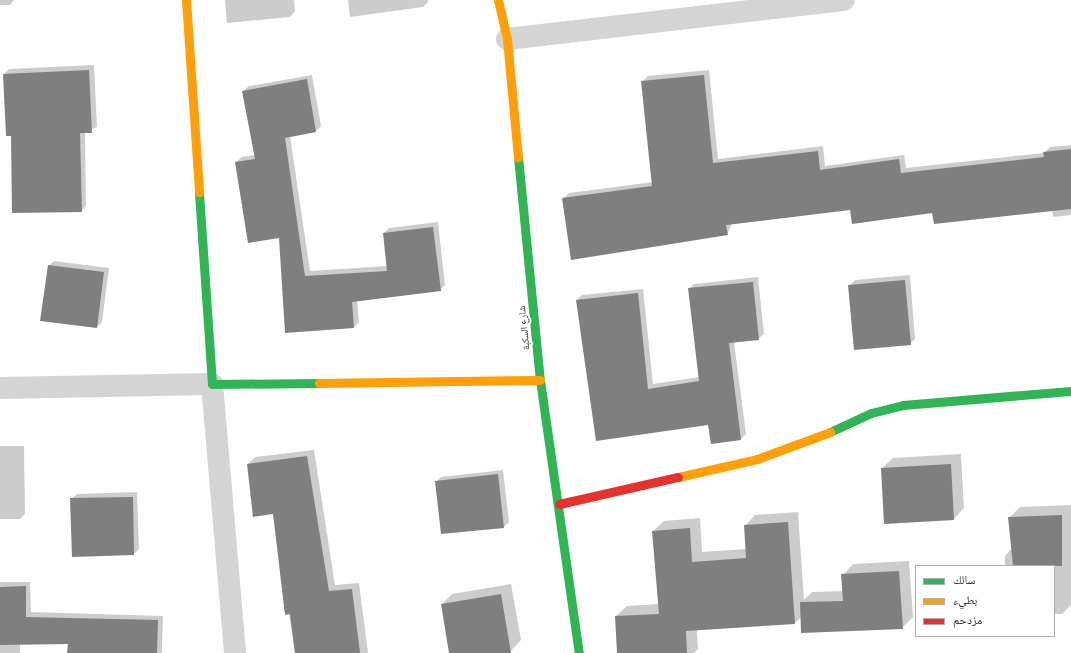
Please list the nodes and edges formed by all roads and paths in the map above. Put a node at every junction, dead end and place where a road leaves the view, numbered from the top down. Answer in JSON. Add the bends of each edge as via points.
{"nodes":[{"id":1,"x":186,"y":0,"type":"edge"},
{"id":2,"x":498,"y":0,"type":"edge"},
{"id":3,"x":844,"y":0,"type":"edge"},
{"id":4,"x":507,"y":39,"type":"junction"},
{"id":5,"x":540,"y":380,"type":"junction"},
{"id":6,"x":212,"y":384,"type":"junction"},
{"id":7,"x":0,"y":388,"type":"edge"},
{"id":8,"x":1071,"y":392,"type":"edge"},
{"id":9,"x":559,"y":504,"type":"junction"},
{"id":10,"x":235,"y":653,"type":"edge"},
{"id":11,"x":579,"y":653,"type":"edge"}],
"edges":[{"from":1,"to":6,"type":"street"},
{"from":2,"to":4,"type":"street","name":"شارع السكبة"},
{"from":3,"to":4,"type":"street"},
{"from":4,"to":5,"type":"street","name":"شارع السكبة"},
{"from":5,"to":6,"type":"street"},
{"from":5,"to":9,"type":"street","name":"شارع السكبة"},
{"from":6,"to":7,"type":"street"},
{"from":6,"to":10,"type":"street"},
{"from":8,"to":9,"type":"street","via":[[903,405],[871,413],[796,447],[757,459]]},
{"from":9,"to":11,"type":"street","name":"شارع السكبة"}]}
